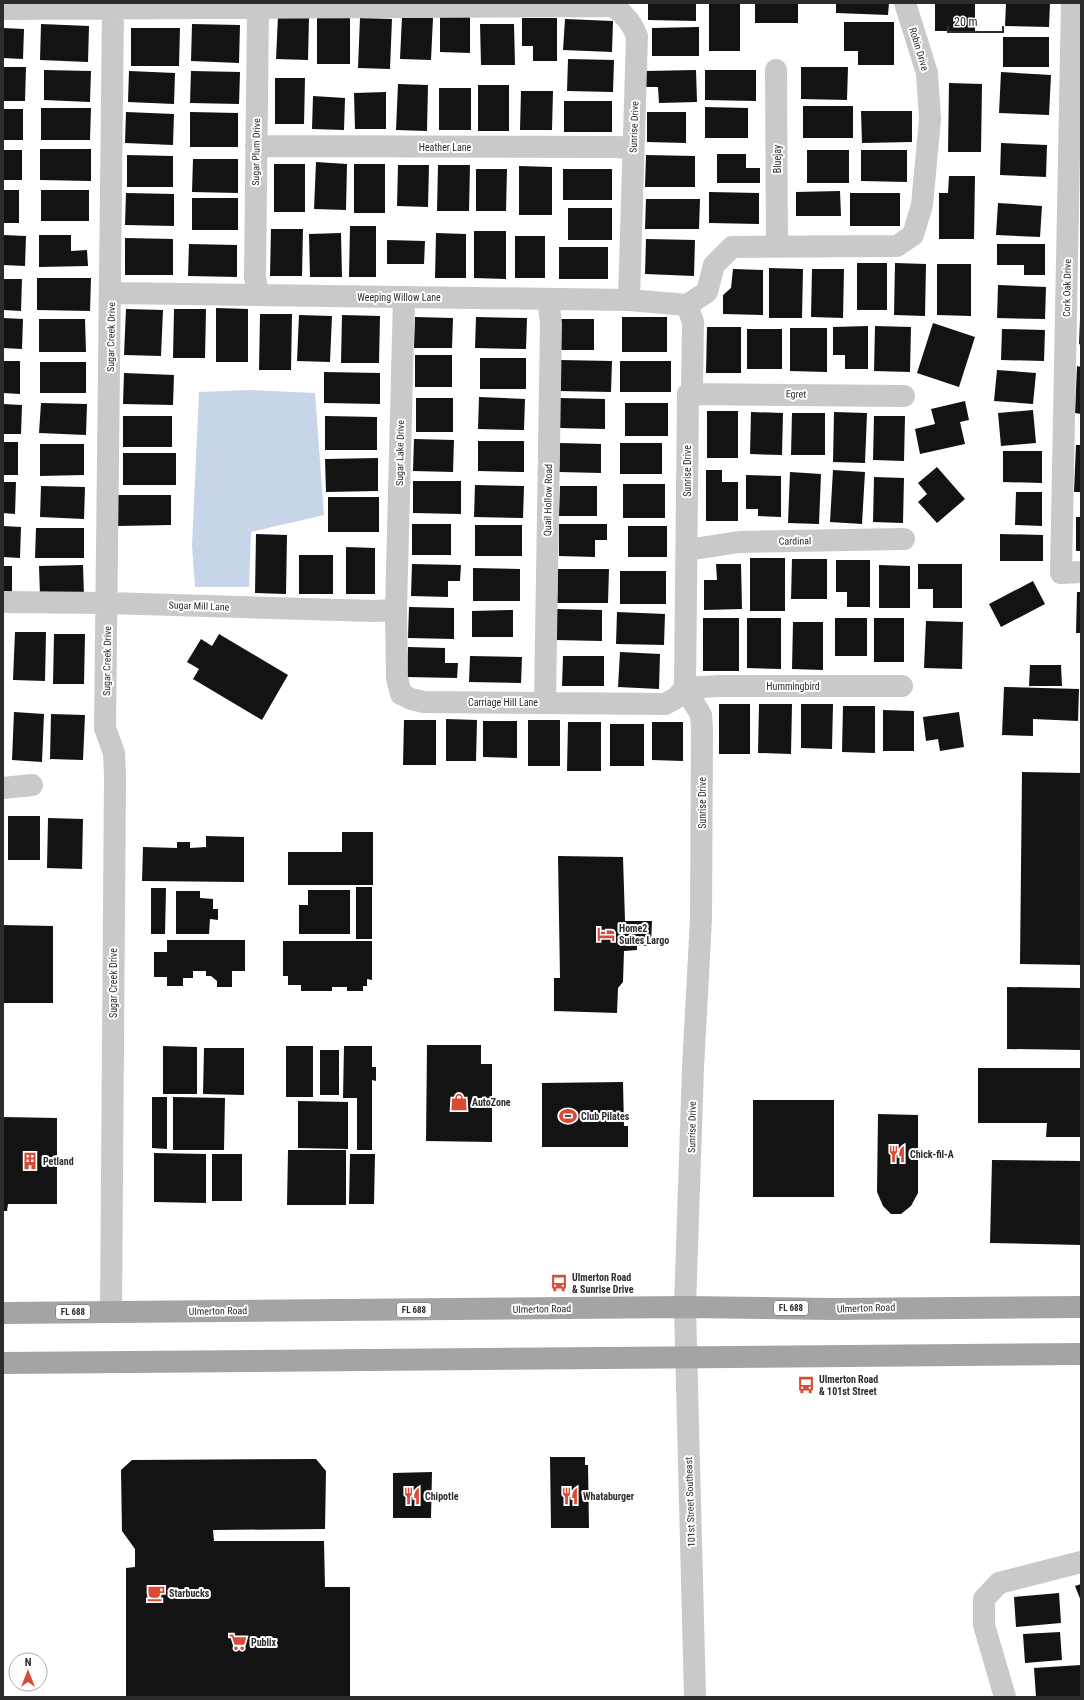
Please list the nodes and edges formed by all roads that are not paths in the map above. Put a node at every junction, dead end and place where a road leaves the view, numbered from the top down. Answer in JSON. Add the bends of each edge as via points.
{"nodes":[{"id":1,"x":905,"y":3,"type":"edge"},
{"id":2,"x":1075,"y":4,"type":"edge"},
{"id":3,"x":258,"y":8,"type":"junction"},
{"id":4,"x":3,"y":9,"type":"edge"},
{"id":5,"x":114,"y":9,"type":"junction"},
{"id":6,"x":776,"y":70,"type":"dead end"},
{"id":7,"x":256,"y":146,"type":"junction"},
{"id":8,"x":1075,"y":147,"type":"edge"},
{"id":9,"x":633,"y":149,"type":"junction"},
{"id":10,"x":777,"y":248,"type":"junction"},
{"id":11,"x":1074,"y":287,"type":"edge"},
{"id":12,"x":111,"y":293,"type":"junction"},
{"id":13,"x":258,"y":295,"type":"junction"},
{"id":14,"x":404,"y":297,"type":"junction"},
{"id":15,"x":548,"y":299,"type":"junction"},
{"id":16,"x":629,"y":300,"type":"junction"},
{"id":17,"x":687,"y":305,"type":"junction"},
{"id":18,"x":688,"y":394,"type":"junction"},
{"id":19,"x":904,"y":396,"type":"dead end"},
{"id":20,"x":1072,"y":432,"type":"edge"},
{"id":21,"x":904,"y":539,"type":"dead end"},
{"id":22,"x":687,"y":550,"type":"junction"},
{"id":23,"x":1071,"y":573,"type":"edge"},
{"id":24,"x":3,"y":602,"type":"edge"},
{"id":25,"x":108,"y":603,"type":"junction"},
{"id":26,"x":396,"y":610,"type":"junction"},
{"id":27,"x":902,"y":686,"type":"dead end"},
{"id":28,"x":685,"y":688,"type":"junction"},
{"id":29,"x":545,"y":702,"type":"junction"},
{"id":30,"x":32,"y":785,"type":"dead end"},
{"id":31,"x":3,"y":788,"type":"edge"},
{"id":32,"x":685,"y":1307,"type":"junction"},
{"id":33,"x":1081,"y":1307,"type":"edge"},
{"id":34,"x":111,"y":1312,"type":"junction"},
{"id":35,"x":3,"y":1313,"type":"edge"},
{"id":36,"x":1081,"y":1354,"type":"edge"},
{"id":37,"x":685,"y":1357,"type":"junction"},
{"id":38,"x":3,"y":1363,"type":"edge"},
{"id":39,"x":1081,"y":1562,"type":"edge"},
{"id":40,"x":696,"y":1697,"type":"edge"},
{"id":41,"x":1005,"y":1697,"type":"edge"}],
"edges":[{"from":1,"to":10,"type":"street","name":"Robin Drive","via":[[927,73],[930,119],[922,205],[913,235],[896,246]]},
{"from":2,"to":8,"type":"street","name":"Cork Oak Drive"},
{"from":3,"to":5,"type":"street","name":"Sunrise Drive"},
{"from":3,"to":7,"type":"street","name":"Sugar Plum Drive"},
{"from":3,"to":9,"type":"street","name":"Sunrise Drive","via":[[612,6],[632,24],[637,36]]},
{"from":4,"to":5,"type":"street","name":"Sunrise Drive"},
{"from":5,"to":12,"type":"street","name":"Sugar Creek Drive"},
{"from":6,"to":10,"type":"street","name":"Bluejay"},
{"from":7,"to":9,"type":"street","name":"Heather Lane"},
{"from":7,"to":13,"type":"street","name":"Sugar Plum Drive","via":[[255,277]]},
{"from":8,"to":11,"type":"street","name":"Cork Oak Drive"},
{"from":9,"to":16,"type":"street","name":"Sunrise Drive"},
{"from":10,"to":17,"type":"street","name":"Robin Drive","via":[[732,247],[714,265],[707,292]]},
{"from":11,"to":20,"type":"street","name":"Cork Oak Drive"},
{"from":12,"to":13,"type":"street","name":"Weeping Willow Lane"},
{"from":12,"to":25,"type":"street","name":"Sugar Creek Drive"},
{"from":13,"to":14,"type":"street","name":"Weeping Willow Lane"},
{"from":14,"to":15,"type":"street","name":"Weeping Willow Lane"},
{"from":14,"to":26,"type":"street","name":"Sugar Lake Drive"},
{"from":15,"to":16,"type":"street","name":"Weeping Willow Lane"},
{"from":15,"to":29,"type":"street","name":"Quail Hollow Road","via":[[551,323]]},
{"from":16,"to":17,"type":"street","name":"Weeping Willow Lane"},
{"from":17,"to":18,"type":"street","name":"Sunrise Drive","via":[[693,322],[692,389]]},
{"from":18,"to":19,"type":"street","name":"Egret"},
{"from":18,"to":22,"type":"street","name":"Sunrise Drive"},
{"from":20,"to":23,"type":"street","name":"Cork Oak Drive"},
{"from":21,"to":22,"type":"street","name":"Cardinal","via":[[739,542]]},
{"from":22,"to":28,"type":"street","name":"Sunrise Drive"},
{"from":24,"to":25,"type":"street","name":"Sugar Mill Lane"},
{"from":25,"to":26,"type":"street","name":"Sugar Mill Lane"},
{"from":25,"to":34,"type":"street","name":"Sugar Creek Drive","via":[[105,728],[114,753],[115,777]]},
{"from":26,"to":29,"type":"street","name":"Carriage Hill Lane","via":[[397,678],[401,694],[424,702]]},
{"from":27,"to":28,"type":"street","name":"Hummingbird"},
{"from":28,"to":29,"type":"street","name":"Carriage Hill Lane","via":[[676,698],[665,704]]},
{"from":28,"to":32,"type":"street","name":"Sunrise Drive","via":[[701,716],[702,728],[701,919]]},
{"from":30,"to":31,"type":"street"},
{"from":32,"to":33,"type":"main road","name":"Ulmerton Road","number":"FL 688"},
{"from":32,"to":34,"type":"main road","name":"Ulmerton Road","number":"FL 688"},
{"from":32,"to":37,"type":"street","name":"101st Street Southeast"},
{"from":34,"to":35,"type":"main road","name":"Ulmerton Road","number":"FL 688"},
{"from":36,"to":37,"type":"main road"},
{"from":37,"to":38,"type":"main road"},
{"from":37,"to":40,"type":"street","name":"101st Street Southeast"},
{"from":39,"to":41,"type":"street","via":[[999,1583],[984,1599],[984,1625]]}]}
